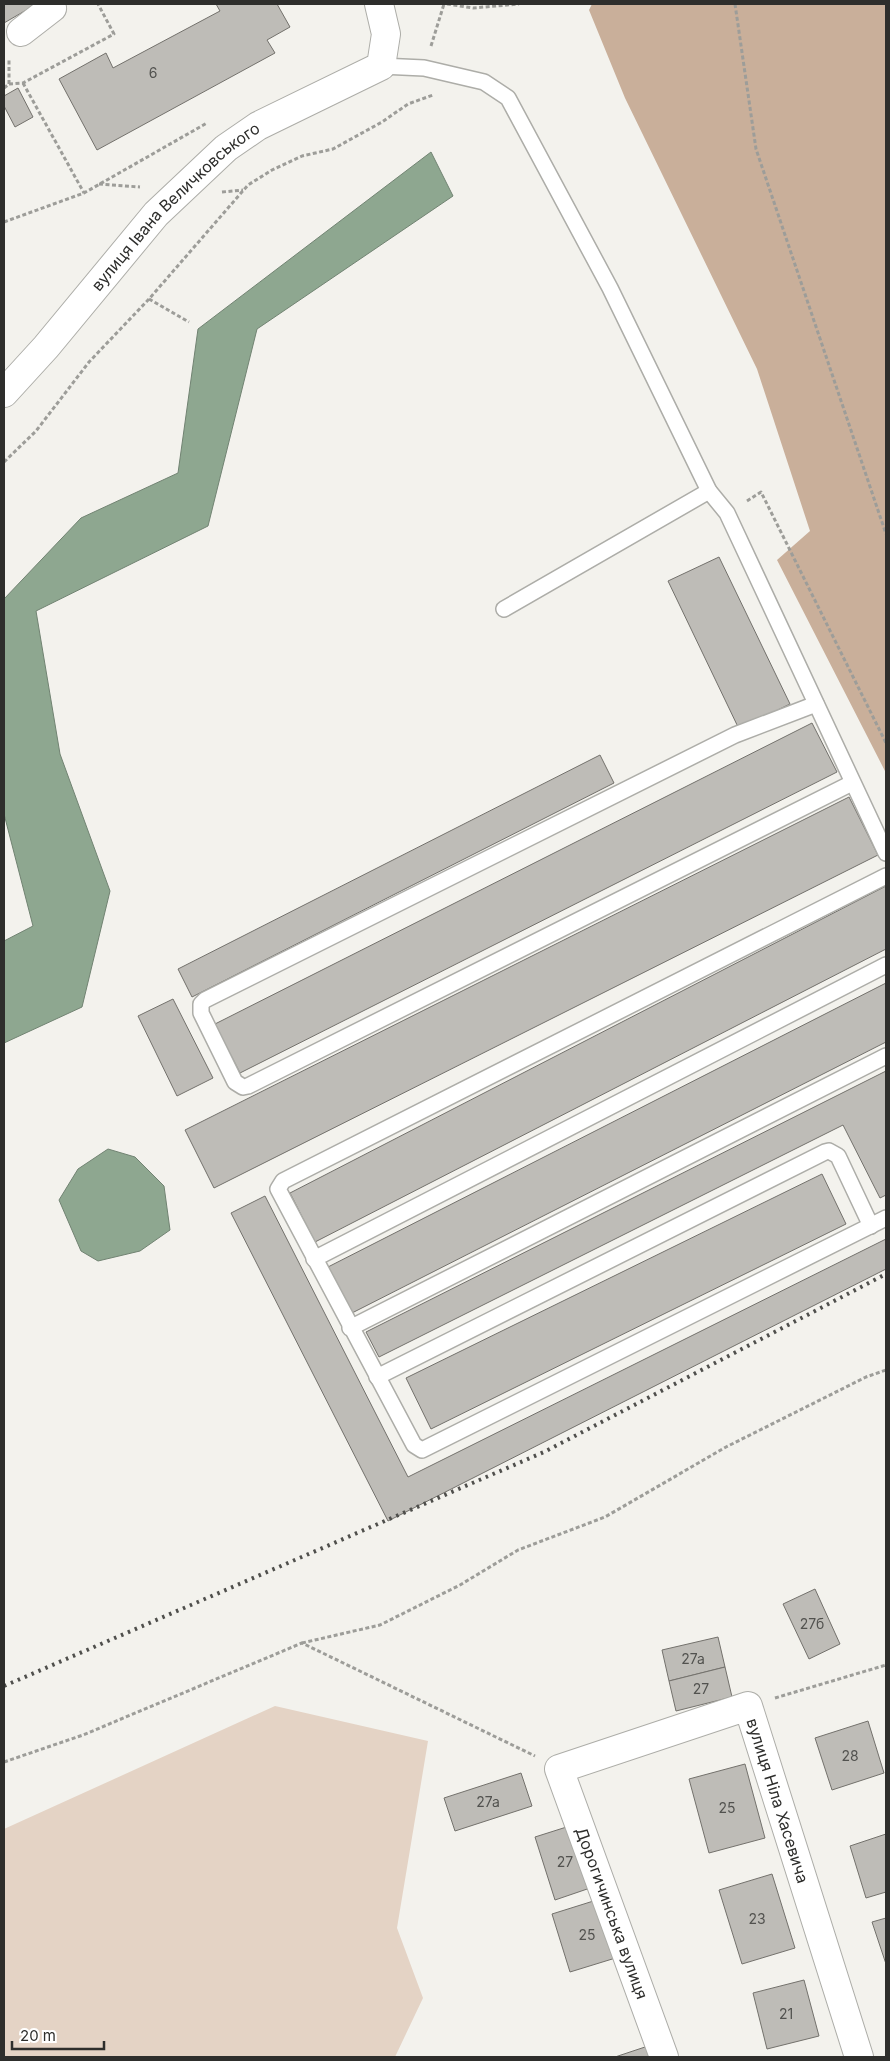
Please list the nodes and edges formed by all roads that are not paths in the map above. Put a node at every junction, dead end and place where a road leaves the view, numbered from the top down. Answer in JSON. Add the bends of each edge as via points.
{"nodes":[{"id":1,"x":51,"y":4,"type":"edge"},
{"id":2,"x":379,"y":4,"type":"edge"},
{"id":3,"x":21,"y":32,"type":"dead end"},
{"id":4,"x":381,"y":66,"type":"junction"},
{"id":5,"x":4,"y":393,"type":"edge"},
{"id":6,"x":709,"y":491,"type":"junction"},
{"id":7,"x":504,"y":610,"type":"dead end"},
{"id":8,"x":816,"y":704,"type":"junction"},
{"id":9,"x":852,"y":783,"type":"junction"},
{"id":10,"x":886,"y":853,"type":"edge"},
{"id":11,"x":886,"y":876,"type":"edge"},
{"id":12,"x":886,"y":965,"type":"edge"},
{"id":13,"x":886,"y":1056,"type":"edge"},
{"id":14,"x":886,"y":1218,"type":"edge"},
{"id":15,"x":871,"y":1226,"type":"junction"},
{"id":16,"x":314,"y":1259,"type":"junction"},
{"id":17,"x":350,"y":1328,"type":"junction"},
{"id":18,"x":377,"y":1377,"type":"junction"},
{"id":19,"x":559,"y":1770,"type":"joint"},
{"id":20,"x":664,"y":2057,"type":"edge"},
{"id":21,"x":859,"y":2057,"type":"edge"}],
"edges":[{"from":1,"to":3,"type":"street","via":[[52,8]]},
{"from":2,"to":4,"type":"street","via":[[386,34]]},
{"from":4,"to":5,"type":"street","name":"вулиця Івана Величковського","via":[[258,126],[226,148],[156,214]]},
{"from":4,"to":6,"type":"lane","via":[[424,68],[484,82],[508,98],[610,288]]},
{"from":6,"to":7,"type":"lane"},
{"from":6,"to":8,"type":"lane","via":[[727,513]]},
{"from":8,"to":9,"type":"lane"},
{"from":8,"to":9,"type":"lane","via":[[735,735],[232,987],[201,1004],[201,1013],[235,1082],[248,1086]]},
{"from":9,"to":10,"type":"lane"},
{"from":11,"to":16,"type":"lane","via":[[283,1181],[279,1184],[279,1194]]},
{"from":12,"to":16,"type":"lane"},
{"from":13,"to":17,"type":"lane"},
{"from":14,"to":15,"type":"lane"},
{"from":15,"to":18,"type":"lane","via":[[426,1449],[414,1445]]},
{"from":15,"to":18,"type":"lane","via":[[838,1156],[825,1152]]},
{"from":16,"to":17,"type":"lane"},
{"from":17,"to":18,"type":"lane"},
{"from":19,"to":20,"type":"street","name":"Дорогичинська вулиця"},
{"from":19,"to":21,"type":"street","name":"вулиця Ніла Хасевича","via":[[748,1706]]}]}
